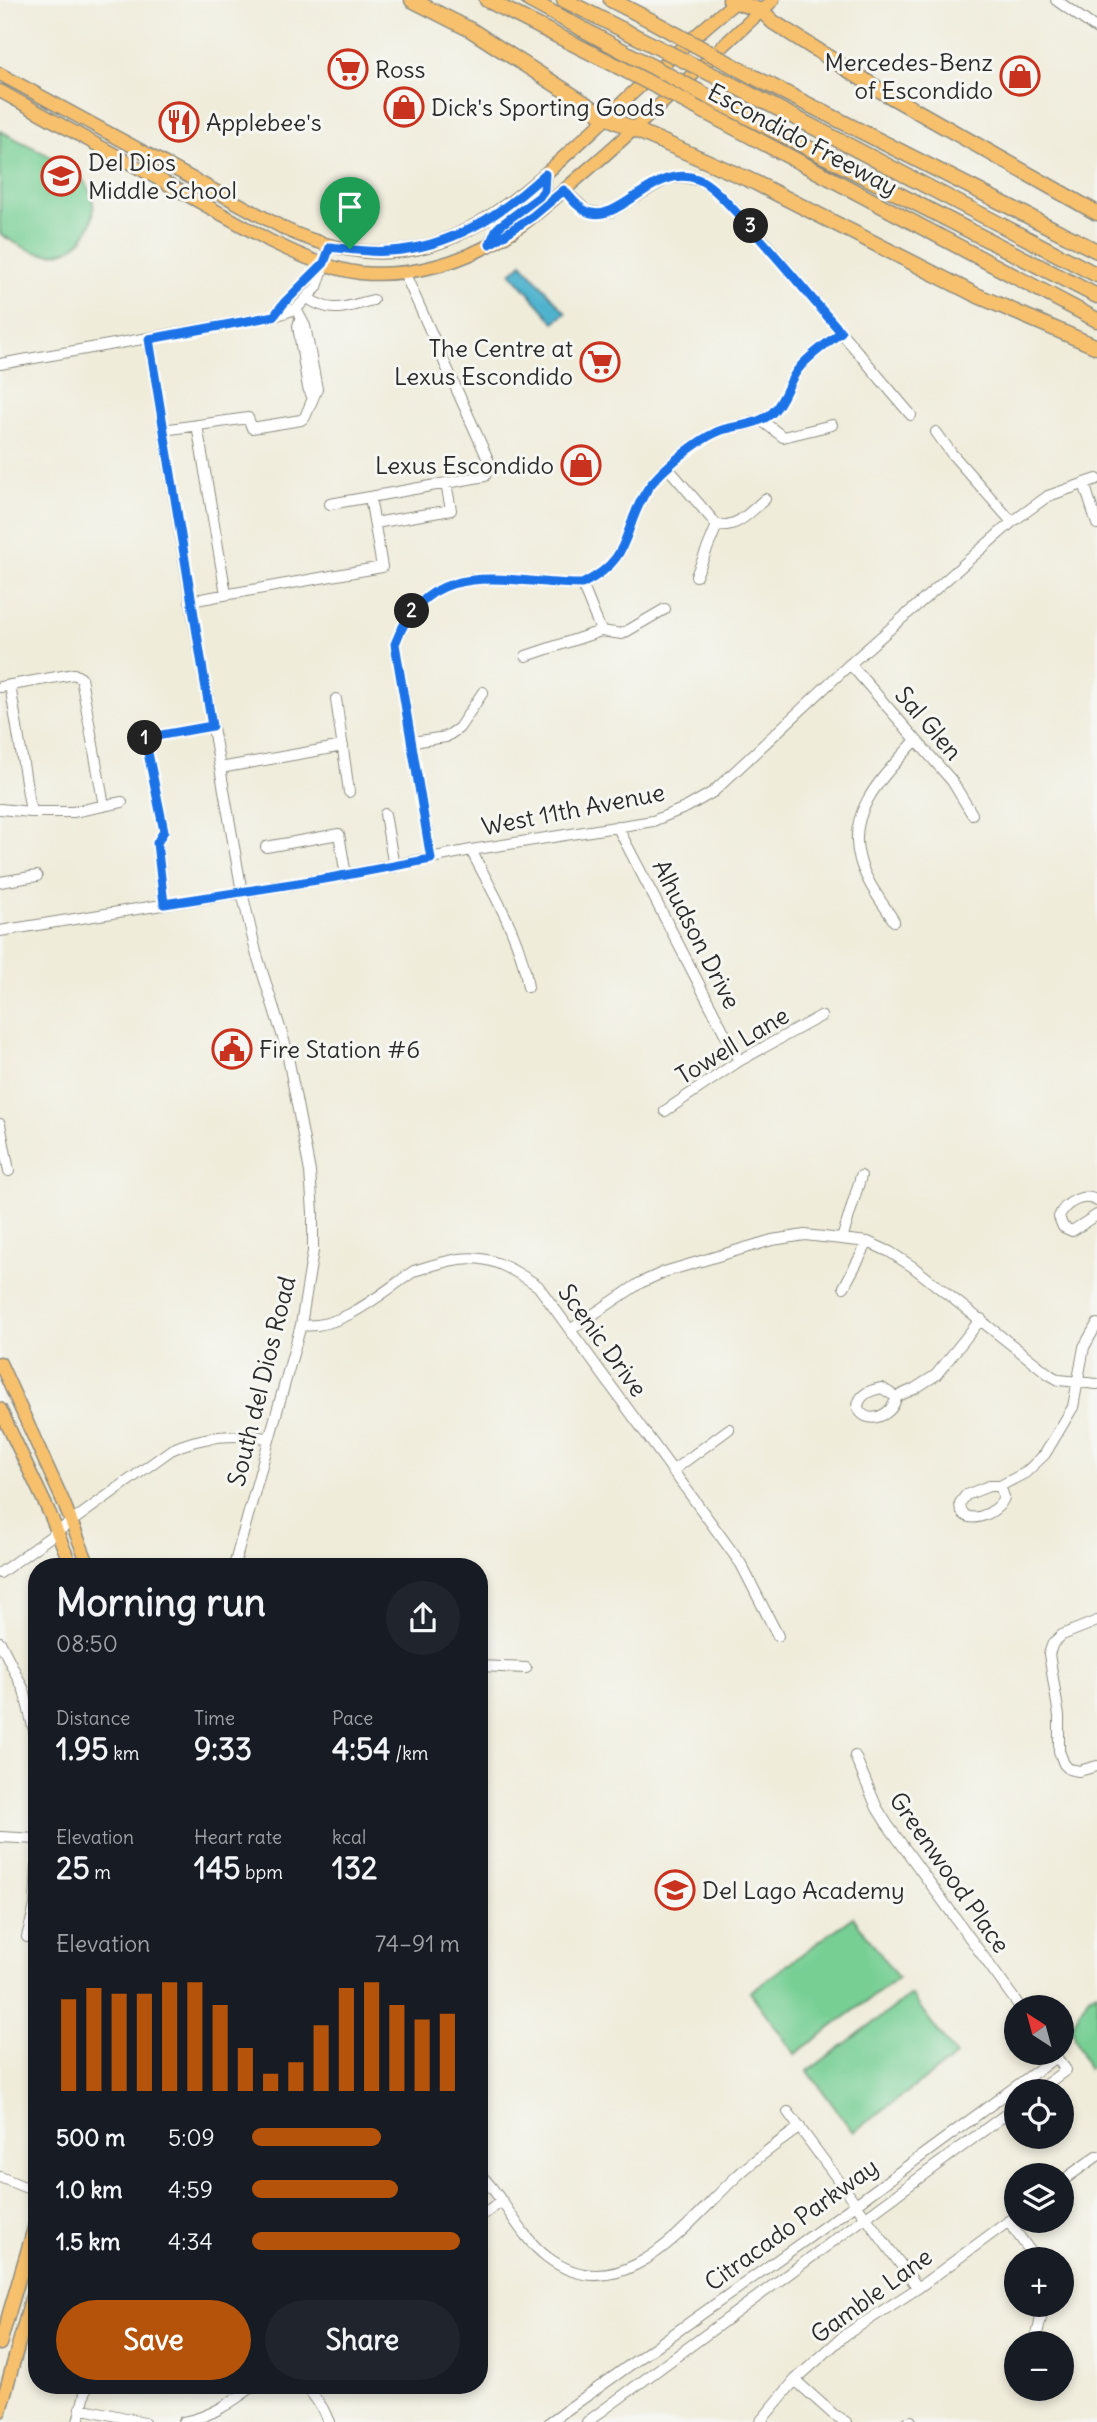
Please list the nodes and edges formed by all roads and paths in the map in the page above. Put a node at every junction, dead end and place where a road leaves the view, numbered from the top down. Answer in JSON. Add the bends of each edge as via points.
{"nodes":[{"id":1,"x":412,"y":0,"type":"edge"},
{"id":2,"x":487,"y":0,"type":"edge"},
{"id":3,"x":528,"y":0,"type":"edge"},
{"id":4,"x":564,"y":0,"type":"edge"},
{"id":5,"x":611,"y":0,"type":"edge"},
{"id":6,"x":774,"y":0,"type":"edge"},
{"id":7,"x":1056,"y":0,"type":"edge"},
{"id":8,"x":734,"y":1,"type":"edge"},
{"id":9,"x":762,"y":11,"type":"junction"},
{"id":10,"x":1097,"y":29,"type":"edge"},
{"id":11,"x":0,"y":74,"type":"edge"},
{"id":12,"x":0,"y":90,"type":"edge"},
{"id":13,"x":606,"y":117,"type":"junction"},
{"id":14,"x":634,"y":130,"type":"junction"},
{"id":15,"x":545,"y":174,"type":"junction"},
{"id":16,"x":564,"y":190,"type":"junction"},
{"id":17,"x":1097,"y":213,"type":"edge"},
{"id":18,"x":490,"y":244,"type":"junction"},
{"id":19,"x":330,"y":247,"type":"junction"},
{"id":20,"x":1097,"y":251,"type":"edge"},
{"id":21,"x":324,"y":263,"type":"junction"},
{"id":22,"x":404,"y":272,"type":"junction"},
{"id":23,"x":1097,"y":275,"type":"edge"},
{"id":24,"x":1097,"y":296,"type":"edge"},
{"id":25,"x":306,"y":298,"type":"junction"},
{"id":26,"x":373,"y":300,"type":"dead end"},
{"id":27,"x":296,"y":309,"type":"junction"},
{"id":28,"x":274,"y":316,"type":"junction"},
{"id":29,"x":1097,"y":320,"type":"edge"},
{"id":30,"x":841,"y":332,"type":"junction"},
{"id":31,"x":149,"y":339,"type":"junction"},
{"id":32,"x":1097,"y":347,"type":"edge"},
{"id":33,"x":0,"y":365,"type":"edge"},
{"id":34,"x":911,"y":415,"type":"dead end"},
{"id":35,"x":761,"y":420,"type":"junction"},
{"id":36,"x":197,"y":425,"type":"junction"},
{"id":37,"x":832,"y":425,"type":"dead end"},
{"id":38,"x":163,"y":430,"type":"junction"},
{"id":39,"x":936,"y":432,"type":"dead end"},
{"id":40,"x":668,"y":468,"type":"junction"},
{"id":41,"x":1097,"y":479,"type":"edge"},
{"id":42,"x":446,"y":483,"type":"junction"},
{"id":43,"x":1084,"y":483,"type":"junction"},
{"id":44,"x":370,"y":497,"type":"junction"},
{"id":45,"x":765,"y":499,"type":"dead end"},
{"id":46,"x":330,"y":504,"type":"dead end"},
{"id":47,"x":1012,"y":522,"type":"junction"},
{"id":48,"x":374,"y":523,"type":"junction"},
{"id":49,"x":1097,"y":524,"type":"edge"},
{"id":50,"x":717,"y":525,"type":"junction"},
{"id":51,"x":696,"y":576,"type":"dead end"},
{"id":52,"x":582,"y":584,"type":"junction"},
{"id":53,"x":226,"y":594,"type":"junction"},
{"id":54,"x":190,"y":601,"type":"junction"},
{"id":55,"x":665,"y":609,"type":"dead end"},
{"id":56,"x":601,"y":631,"type":"junction"},
{"id":57,"x":526,"y":656,"type":"dead end"},
{"id":58,"x":850,"y":664,"type":"junction"},
{"id":59,"x":5,"y":686,"type":"edge"},
{"id":60,"x":483,"y":692,"type":"dead end"},
{"id":61,"x":336,"y":699,"type":"dead end"},
{"id":62,"x":212,"y":726,"type":"junction"},
{"id":63,"x":916,"y":740,"type":"junction"},
{"id":64,"x":412,"y":742,"type":"junction"},
{"id":65,"x":343,"y":746,"type":"junction"},
{"id":66,"x":220,"y":768,"type":"junction"},
{"id":67,"x":349,"y":792,"type":"dead end"},
{"id":68,"x":122,"y":802,"type":"dead end"},
{"id":69,"x":104,"y":806,"type":"junction"},
{"id":70,"x":0,"y":809,"type":"edge"},
{"id":71,"x":31,"y":813,"type":"junction"},
{"id":72,"x":385,"y":814,"type":"dead end"},
{"id":73,"x":972,"y":814,"type":"dead end"},
{"id":74,"x":617,"y":826,"type":"junction"},
{"id":75,"x":266,"y":847,"type":"dead end"},
{"id":76,"x":471,"y":850,"type":"junction"},
{"id":77,"x":431,"y":859,"type":"junction"},
{"id":78,"x":394,"y":867,"type":"junction"},
{"id":79,"x":37,"y":876,"type":"dead end"},
{"id":80,"x":346,"y":876,"type":"junction"},
{"id":81,"x":0,"y":882,"type":"edge"},
{"id":82,"x":242,"y":892,"type":"junction"},
{"id":83,"x":164,"y":904,"type":"junction"},
{"id":84,"x":894,"y":921,"type":"dead end"},
{"id":85,"x":0,"y":931,"type":"edge"},
{"id":86,"x":528,"y":987,"type":"dead end"},
{"id":87,"x":821,"y":1016,"type":"dead end"},
{"id":88,"x":739,"y":1061,"type":"junction"},
{"id":89,"x":665,"y":1111,"type":"dead end"},
{"id":90,"x":0,"y":1124,"type":"edge"},
{"id":91,"x":9,"y":1171,"type":"dead end"},
{"id":92,"x":861,"y":1176,"type":"dead end"},
{"id":93,"x":1097,"y":1201,"type":"edge"},
{"id":94,"x":1097,"y":1215,"type":"edge"},
{"id":95,"x":842,"y":1238,"type":"junction"},
{"id":96,"x":868,"y":1242,"type":"junction"},
{"id":97,"x":844,"y":1287,"type":"dead end"},
{"id":98,"x":981,"y":1319,"type":"junction"},
{"id":99,"x":1097,"y":1324,"type":"edge"},
{"id":100,"x":301,"y":1325,"type":"junction"},
{"id":101,"x":570,"y":1330,"type":"junction"},
{"id":102,"x":0,"y":1363,"type":"edge"},
{"id":103,"x":1079,"y":1383,"type":"junction"},
{"id":104,"x":1097,"y":1384,"type":"edge"},
{"id":105,"x":896,"y":1397,"type":"dead end"},
{"id":106,"x":0,"y":1409,"type":"edge"},
{"id":107,"x":729,"y":1429,"type":"dead end"},
{"id":108,"x":269,"y":1438,"type":"junction"},
{"id":109,"x":672,"y":1471,"type":"junction"},
{"id":110,"x":1000,"y":1486,"type":"junction"},
{"id":111,"x":71,"y":1522,"type":"junction"},
{"id":112,"x":56,"y":1532,"type":"junction"},
{"id":113,"x":67,"y":1558,"type":"edge"},
{"id":114,"x":86,"y":1558,"type":"edge"},
{"id":115,"x":236,"y":1558,"type":"edge"},
{"id":116,"x":0,"y":1573,"type":"edge"},
{"id":117,"x":1097,"y":1621,"type":"edge"},
{"id":118,"x":778,"y":1636,"type":"dead end"},
{"id":119,"x":0,"y":1642,"type":"edge"},
{"id":120,"x":488,"y":1666,"type":"edge"},
{"id":121,"x":526,"y":1668,"type":"dead end"},
{"id":122,"x":28,"y":1706,"type":"edge"},
{"id":123,"x":855,"y":1756,"type":"dead end"},
{"id":124,"x":1097,"y":1766,"type":"edge"},
{"id":125,"x":0,"y":1837,"type":"edge"},
{"id":126,"x":28,"y":1839,"type":"edge"},
{"id":127,"x":28,"y":1933,"type":"edge"},
{"id":128,"x":27,"y":1937,"type":"dead end"},
{"id":129,"x":1011,"y":1995,"type":"edge"},
{"id":130,"x":1041,"y":2065,"type":"edge"},
{"id":131,"x":1062,"y":2065,"type":"edge"},
{"id":132,"x":1054,"y":2079,"type":"edge"},
{"id":133,"x":788,"y":2112,"type":"dead end"},
{"id":134,"x":1004,"y":2115,"type":"edge"},
{"id":135,"x":800,"y":2127,"type":"junction"},
{"id":136,"x":1097,"y":2156,"type":"edge"},
{"id":137,"x":1074,"y":2172,"type":"edge"},
{"id":138,"x":0,"y":2177,"type":"edge"},
{"id":139,"x":488,"y":2183,"type":"edge"},
{"id":140,"x":28,"y":2188,"type":"edge"},
{"id":141,"x":502,"y":2200,"type":"junction"},
{"id":142,"x":856,"y":2204,"type":"junction"},
{"id":143,"x":488,"y":2211,"type":"edge"},
{"id":144,"x":865,"y":2217,"type":"junction"},
{"id":145,"x":1004,"y":2225,"type":"edge"},
{"id":146,"x":28,"y":2249,"type":"edge"},
{"id":147,"x":918,"y":2288,"type":"junction"},
{"id":148,"x":28,"y":2310,"type":"edge"},
{"id":149,"x":0,"y":2344,"type":"edge"},
{"id":150,"x":795,"y":2380,"type":"junction"},
{"id":151,"x":84,"y":2394,"type":"edge"},
{"id":152,"x":242,"y":2394,"type":"edge"},
{"id":153,"x":312,"y":2394,"type":"edge"},
{"id":154,"x":0,"y":2409,"type":"edge"},
{"id":155,"x":80,"y":2409,"type":"junction"},
{"id":156,"x":196,"y":2421,"type":"edge"},
{"id":157,"x":78,"y":2422,"type":"edge"},
{"id":158,"x":144,"y":2422,"type":"edge"},
{"id":159,"x":183,"y":2422,"type":"edge"},
{"id":160,"x":329,"y":2422,"type":"edge"},
{"id":161,"x":550,"y":2422,"type":"edge"},
{"id":162,"x":587,"y":2422,"type":"edge"},
{"id":163,"x":760,"y":2422,"type":"edge"},
{"id":164,"x":846,"y":2422,"type":"edge"}],
"edges":[{"from":1,"to":13,"type":"highway","via":[[471,30]]},
{"from":2,"to":29,"type":"highway","name":"Escondido Freeway","bridge":true},
{"from":3,"to":24,"type":"highway","bridge":true},
{"from":4,"to":23,"type":"highway","bridge":true},
{"from":5,"to":20,"type":"highway","name":"Escondido Freeway","bridge":true},
{"from":6,"to":9,"type":"main road"},
{"from":7,"to":10,"type":"street"},
{"from":8,"to":9,"type":"highway"},
{"from":8,"to":13,"type":"main road"},
{"from":9,"to":14,"type":"main road"},
{"from":9,"to":17,"type":"highway","via":[[883,92]]},
{"from":11,"to":19,"type":"main road","via":[[287,230]]},
{"from":12,"to":21,"type":"main road","via":[[270,241]]},
{"from":13,"to":14,"type":"highway"},
{"from":13,"to":15,"type":"main road"},
{"from":14,"to":16,"type":"main road"},
{"from":14,"to":32,"type":"highway","via":[[754,183],[976,295]]},
{"from":15,"to":18,"type":"main road","via":[[539,197],[501,225]]},
{"from":15,"to":19,"type":"main road","via":[[473,228],[422,248],[388,252]]},
{"from":16,"to":18,"type":"main road"},
{"from":16,"to":30,"type":"street","via":[[587,211],[598,214],[610,212],[668,178],[701,181],[751,226]]},
{"from":18,"to":22,"type":"main road","via":[[448,263]]},
{"from":19,"to":21,"type":"street"},
{"from":21,"to":22,"type":"main road","via":[[359,273]]},
{"from":21,"to":25,"type":"street","via":[[317,287]]},
{"from":21,"to":28,"type":"street"},
{"from":22,"to":42,"type":"street","via":[[490,464],[485,476]]},
{"from":25,"to":26,"type":"street","via":[[331,309]]},
{"from":25,"to":27,"type":"street"},
{"from":27,"to":28,"type":"street"},
{"from":27,"to":36,"type":"street","via":[[312,396],[305,416],[294,423],[252,428],[248,418]]},
{"from":28,"to":31,"type":"street"},
{"from":30,"to":34,"type":"street"},
{"from":30,"to":35,"type":"street","via":[[799,368],[781,402]]},
{"from":31,"to":33,"type":"street"},
{"from":31,"to":38,"type":"street","name":"South del Dios Road"},
{"from":35,"to":37,"type":"street","via":[[783,437]]},
{"from":35,"to":40,"type":"street","via":[[709,435]]},
{"from":36,"to":38,"type":"street"},
{"from":36,"to":53,"type":"street"},
{"from":38,"to":54,"type":"street","name":"South del Dios Road"},
{"from":39,"to":47,"type":"street"},
{"from":40,"to":50,"type":"street"},
{"from":40,"to":52,"type":"street","via":[[647,489],[620,554]]},
{"from":41,"to":43,"type":"street","name":"West 11th Avenue"},
{"from":42,"to":44,"type":"street"},
{"from":42,"to":48,"type":"street","via":[[451,510]]},
{"from":43,"to":47,"type":"street","name":"West 11th Avenue","via":[[1048,496]]},
{"from":43,"to":49,"type":"street"},
{"from":44,"to":46,"type":"street"},
{"from":44,"to":48,"type":"street"},
{"from":45,"to":50,"type":"street","via":[[740,522]]},
{"from":47,"to":58,"type":"street","name":"West 11th Avenue"},
{"from":48,"to":53,"type":"street","via":[[382,567]]},
{"from":50,"to":51,"type":"street"},
{"from":52,"to":56,"type":"street"},
{"from":52,"to":64,"type":"street","via":[[478,579],[439,587],[421,600],[404,621],[395,644]]},
{"from":53,"to":54,"type":"street"},
{"from":54,"to":62,"type":"street","name":"South del Dios Road"},
{"from":55,"to":56,"type":"street","via":[[622,634]]},
{"from":56,"to":57,"type":"street"},
{"from":58,"to":63,"type":"street","name":"Sal Glen"},
{"from":58,"to":74,"type":"street","name":"West 11th Avenue","via":[[713,792],[653,821]]},
{"from":59,"to":69,"type":"street","via":[[74,674],[81,678]]},
{"from":59,"to":71,"type":"street"},
{"from":60,"to":64,"type":"street","via":[[459,728],[446,737]]},
{"from":61,"to":65,"type":"street"},
{"from":62,"to":66,"type":"street","name":"South del Dios Road"},
{"from":62,"to":83,"type":"street","via":[[145,738],[164,831],[157,843]]},
{"from":63,"to":73,"type":"street","name":"Sal Glen","via":[[952,781]]},
{"from":63,"to":84,"type":"street","via":[[869,795],[857,827],[867,878]]},
{"from":64,"to":77,"type":"street"},
{"from":65,"to":66,"type":"street"},
{"from":65,"to":67,"type":"street"},
{"from":66,"to":82,"type":"street","name":"South del Dios Road"},
{"from":68,"to":69,"type":"street"},
{"from":69,"to":71,"type":"street"},
{"from":70,"to":71,"type":"street"},
{"from":72,"to":78,"type":"street"},
{"from":74,"to":76,"type":"street","name":"West 11th Avenue"},
{"from":74,"to":88,"type":"street","name":"Alhudson Drive"},
{"from":75,"to":80,"type":"street","via":[[338,834]]},
{"from":76,"to":77,"type":"street","name":"West 11th Avenue"},
{"from":76,"to":86,"type":"street","via":[[515,936]]},
{"from":77,"to":78,"type":"street","name":"West 11th Avenue"},
{"from":78,"to":80,"type":"street","name":"West 11th Avenue"},
{"from":79,"to":81,"type":"street"},
{"from":80,"to":82,"type":"street","name":"West 11th Avenue"},
{"from":82,"to":83,"type":"street","name":"West 11th Avenue"},
{"from":82,"to":100,"type":"street","name":"South del Dios Road","via":[[286,1046],[310,1172],[313,1251]]},
{"from":83,"to":85,"type":"street","name":"West 11th Avenue"},
{"from":87,"to":88,"type":"street","name":"Towell Lane"},
{"from":88,"to":89,"type":"street","name":"Towell Lane"},
{"from":90,"to":91,"type":"street"},
{"from":92,"to":95,"type":"street"},
{"from":93,"to":94,"type":"street","via":[[1082,1197],[1059,1217],[1063,1227],[1072,1231]]},
{"from":95,"to":96,"type":"street"},
{"from":95,"to":101,"type":"street","via":[[805,1235],[772,1240],[664,1272]]},
{"from":96,"to":97,"type":"street"},
{"from":96,"to":98,"type":"street","via":[[913,1267]]},
{"from":98,"to":103,"type":"street","via":[[1050,1375]]},
{"from":98,"to":105,"type":"street","via":[[936,1375]]},
{"from":99,"to":103,"type":"street","via":[[1084,1347]]},
{"from":100,"to":101,"type":"street","name":"Scenic Drive","via":[[329,1324],[414,1271],[465,1258],[492,1260],[538,1286]]},
{"from":100,"to":108,"type":"street","name":"South del Dios Road"},
{"from":101,"to":109,"type":"street","name":"Scenic Drive"},
{"from":102,"to":111,"type":"main road"},
{"from":103,"to":104,"type":"street"},
{"from":103,"to":110,"type":"street","via":[[1073,1407],[1045,1454],[1025,1473]]},
{"from":106,"to":112,"type":"main road"},
{"from":107,"to":109,"type":"street"},
{"from":108,"to":111,"type":"street","via":[[212,1436],[186,1443]]},
{"from":108,"to":115,"type":"street","name":"South del Dios Road"},
{"from":109,"to":118,"type":"street","name":"Scenic Drive","via":[[741,1564]]},
{"from":110,"to":110,"type":"street","via":[[966,1495],[960,1503],[963,1514],[976,1518],[997,1509],[1004,1497]]},
{"from":111,"to":112,"type":"street"},
{"from":111,"to":114,"type":"main road"},
{"from":112,"to":113,"type":"main road"},
{"from":112,"to":116,"type":"street"},
{"from":117,"to":124,"type":"street","via":[[1062,1635],[1049,1654],[1064,1765],[1079,1771]]},
{"from":119,"to":122,"type":"street"},
{"from":120,"to":121,"type":"street"},
{"from":123,"to":129,"type":"street","name":"Greenwood Place","via":[[887,1824]]},
{"from":125,"to":126,"type":"street"},
{"from":127,"to":128,"type":"street"},
{"from":130,"to":142,"type":"street","name":"Citracado Parkway"},
{"from":131,"to":132,"type":"street","via":[[1066,2070]]},
{"from":133,"to":135,"type":"street"},
{"from":134,"to":144,"type":"street","name":"Citracado Parkway"},
{"from":135,"to":141,"type":"street","via":[[750,2164],[653,2256],[615,2273],[587,2274],[554,2261],[537,2248]]},
{"from":135,"to":142,"type":"street"},
{"from":136,"to":137,"type":"street"},
{"from":138,"to":140,"type":"street"},
{"from":139,"to":141,"type":"street"},
{"from":141,"to":143,"type":"street"},
{"from":142,"to":144,"type":"street"},
{"from":142,"to":161,"type":"street","name":"Citracado Parkway"},
{"from":144,"to":147,"type":"street"},
{"from":144,"to":162,"type":"street","name":"Citracado Parkway"},
{"from":145,"to":147,"type":"street","name":"Gamble Lane"},
{"from":146,"to":149,"type":"main road"},
{"from":147,"to":150,"type":"street","name":"Gamble Lane","via":[[845,2336]]},
{"from":148,"to":154,"type":"main road"},
{"from":150,"to":163,"type":"street","name":"Gamble Lane"},
{"from":150,"to":164,"type":"street"},
{"from":151,"to":155,"type":"street"},
{"from":152,"to":156,"type":"street"},
{"from":153,"to":160,"type":"street"},
{"from":155,"to":157,"type":"street"},
{"from":155,"to":158,"type":"street"},
{"from":156,"to":159,"type":"street"}]}
